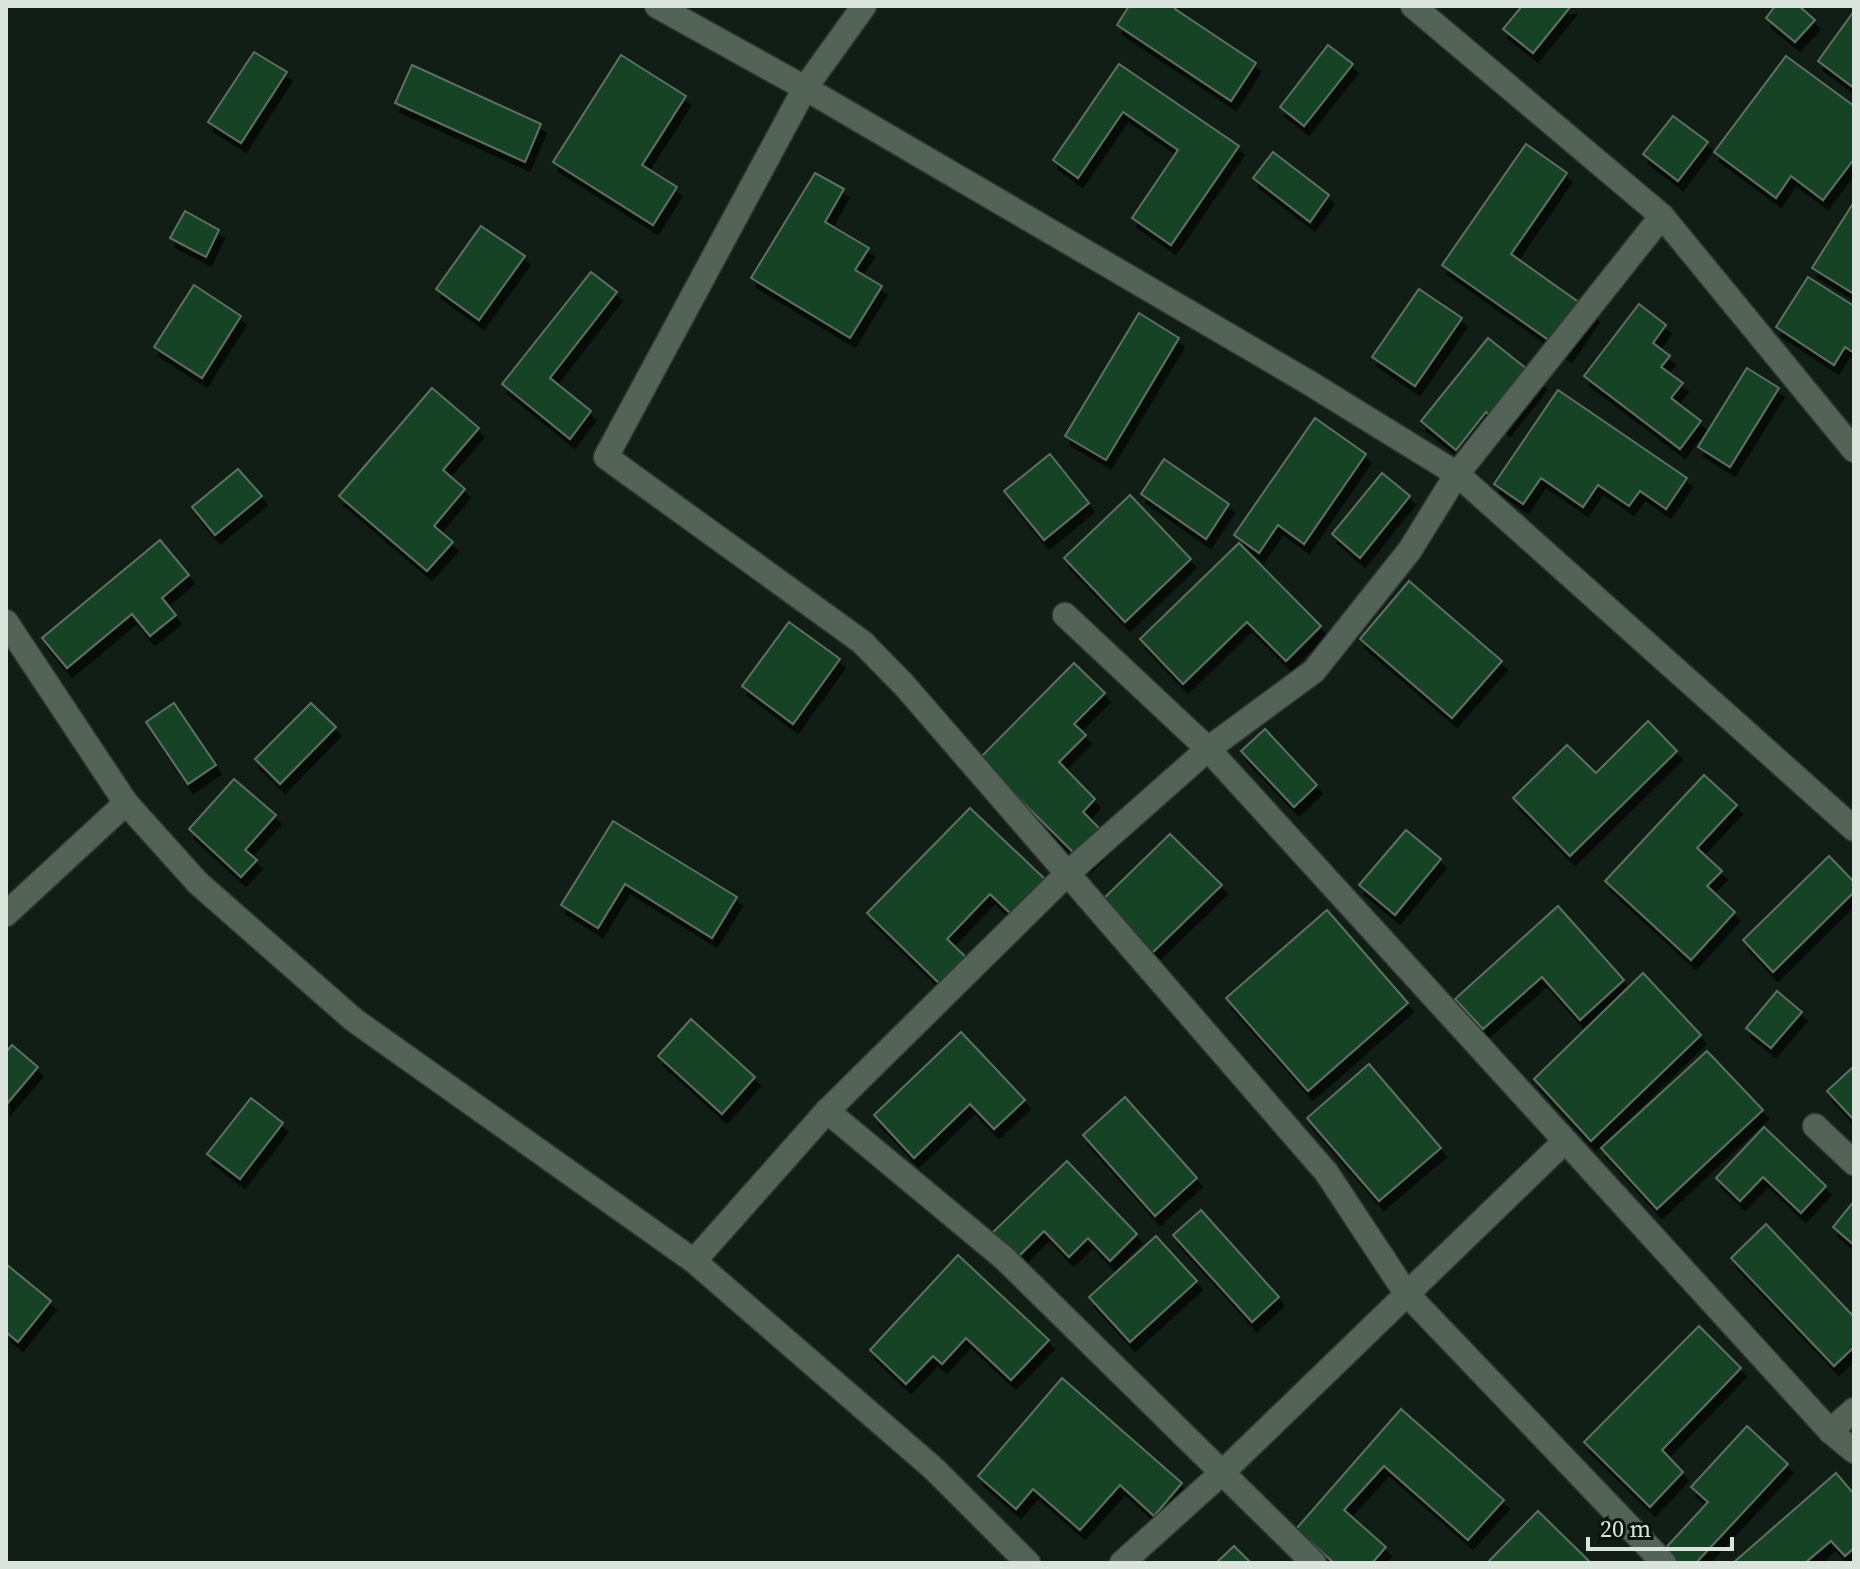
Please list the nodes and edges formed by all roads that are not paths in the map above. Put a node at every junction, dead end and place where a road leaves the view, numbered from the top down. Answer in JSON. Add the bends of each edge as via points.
{"nodes":[{"id":1,"x":657,"y":6,"type":"edge"},
{"id":2,"x":864,"y":6,"type":"edge"},
{"id":3,"x":1413,"y":6,"type":"edge"},
{"id":4,"x":805,"y":88,"type":"junction"},
{"id":5,"x":1662,"y":216,"type":"junction"},
{"id":6,"x":1854,"y":450,"type":"edge"},
{"id":7,"x":1457,"y":474,"type":"junction"},
{"id":8,"x":1065,"y":615,"type":"dead end"},
{"id":9,"x":6,"y":622,"type":"edge"},
{"id":10,"x":1208,"y":749,"type":"junction"},
{"id":11,"x":126,"y":803,"type":"junction"},
{"id":12,"x":1854,"y":829,"type":"edge"},
{"id":13,"x":1068,"y":873,"type":"junction"},
{"id":14,"x":6,"y":914,"type":"edge"},
{"id":15,"x":827,"y":1111,"type":"junction"},
{"id":16,"x":1815,"y":1126,"type":"dead end"},
{"id":17,"x":1564,"y":1142,"type":"junction"},
{"id":18,"x":1854,"y":1163,"type":"edge"},
{"id":19,"x":694,"y":1261,"type":"junction"},
{"id":20,"x":1406,"y":1293,"type":"junction"},
{"id":21,"x":1854,"y":1410,"type":"edge"},
{"id":22,"x":1830,"y":1431,"type":"junction"},
{"id":23,"x":1854,"y":1451,"type":"edge"},
{"id":24,"x":1224,"y":1471,"type":"junction"},
{"id":25,"x":1028,"y":1563,"type":"edge"},
{"id":26,"x":1122,"y":1563,"type":"edge"},
{"id":27,"x":1314,"y":1563,"type":"edge"},
{"id":28,"x":1664,"y":1563,"type":"edge"}],
"edges":[{"from":1,"to":4,"type":"street"},
{"from":2,"to":4,"type":"street"},
{"from":3,"to":5,"type":"street"},
{"from":4,"to":7,"type":"street"},
{"from":4,"to":13,"type":"street","via":[[606,457],[862,642]]},
{"from":5,"to":6,"type":"street"},
{"from":5,"to":7,"type":"street"},
{"from":7,"to":10,"type":"street","via":[[1410,550],[1314,671]]},
{"from":7,"to":12,"type":"street"},
{"from":8,"to":10,"type":"street"},
{"from":9,"to":11,"type":"street"},
{"from":10,"to":13,"type":"street"},
{"from":10,"to":17,"type":"street"},
{"from":11,"to":14,"type":"street"},
{"from":11,"to":19,"type":"street","via":[[198,883],[354,1020]]},
{"from":13,"to":15,"type":"street"},
{"from":13,"to":20,"type":"street","via":[[1326,1172]]},
{"from":15,"to":19,"type":"street"},
{"from":15,"to":24,"type":"street","via":[[1004,1258]]},
{"from":16,"to":18,"type":"street"},
{"from":17,"to":20,"type":"street"},
{"from":17,"to":22,"type":"street"},
{"from":19,"to":25,"type":"street","via":[[933,1468]]},
{"from":20,"to":24,"type":"street"},
{"from":20,"to":28,"type":"street"},
{"from":21,"to":22,"type":"street"},
{"from":22,"to":23,"type":"street"},
{"from":24,"to":26,"type":"street"},
{"from":24,"to":27,"type":"street"}]}
